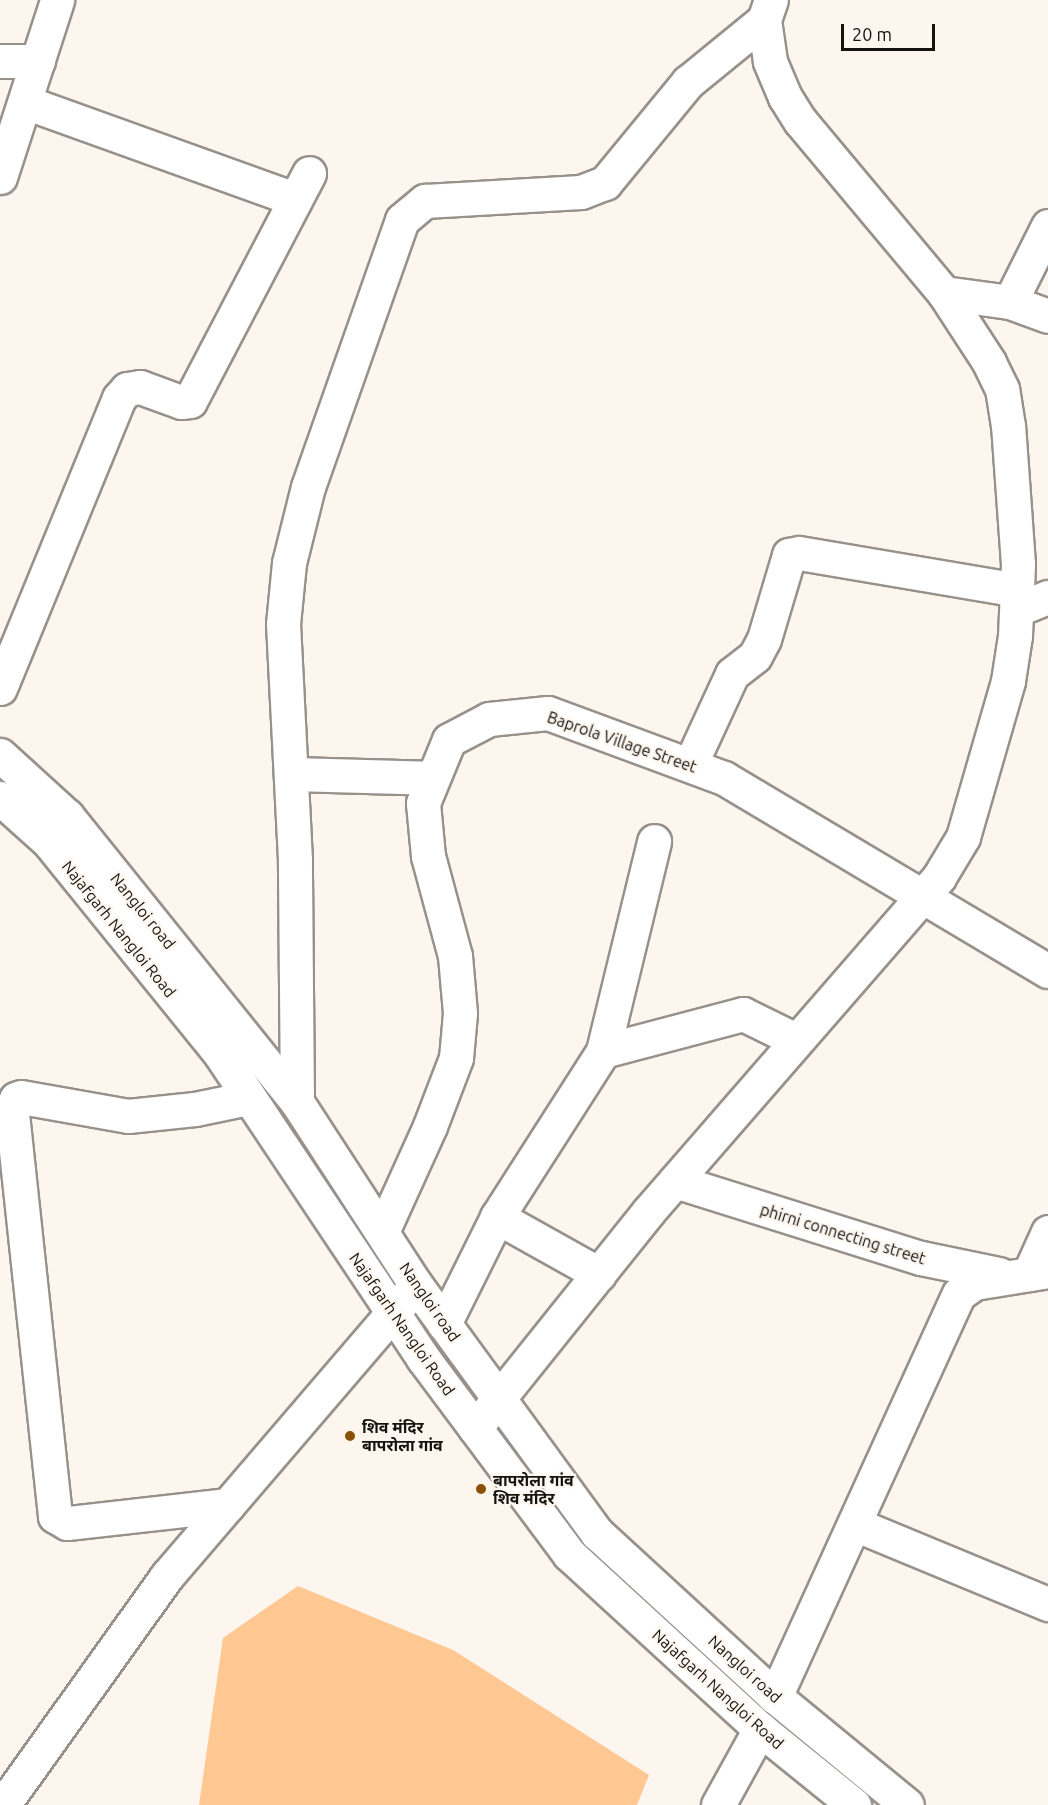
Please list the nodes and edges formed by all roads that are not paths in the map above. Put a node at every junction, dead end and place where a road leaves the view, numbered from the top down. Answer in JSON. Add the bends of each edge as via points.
{"nodes":[{"id":1,"x":57,"y":0,"type":"edge"},
{"id":2,"x":768,"y":10,"type":"edge"},
{"id":3,"x":0,"y":61,"type":"edge"},
{"id":4,"x":38,"y":61,"type":"junction"},
{"id":5,"x":25,"y":102,"type":"junction"},
{"id":6,"x":0,"y":177,"type":"edge"},
{"id":7,"x":1048,"y":226,"type":"edge"},
{"id":8,"x":944,"y":293,"type":"junction"},
{"id":9,"x":1010,"y":302,"type":"junction"},
{"id":10,"x":1048,"y":316,"type":"edge"},
{"id":11,"x":1028,"y":599,"type":"edge"},
{"id":12,"x":0,"y":688,"type":"edge"},
{"id":13,"x":0,"y":755,"type":"edge"},
{"id":14,"x":690,"y":765,"type":"junction"},
{"id":15,"x":291,"y":774,"type":"junction"},
{"id":16,"x":430,"y":778,"type":"junction"},
{"id":17,"x":0,"y":798,"type":"edge"},
{"id":18,"x":654,"y":841,"type":"dead end"},
{"id":19,"x":922,"y":899,"type":"junction"},
{"id":20,"x":1048,"y":971,"type":"edge"},
{"id":21,"x":796,"y":1040,"type":"junction"},
{"id":22,"x":603,"y":1051,"type":"junction"},
{"id":23,"x":248,"y":1098,"type":"junction"},
{"id":24,"x":297,"y":1102,"type":"junction"},
{"id":25,"x":675,"y":1182,"type":"junction"},
{"id":26,"x":497,"y":1217,"type":"junction"},
{"id":27,"x":382,"y":1232,"type":"junction"},
{"id":28,"x":1048,"y":1232,"type":"edge"},
{"id":29,"x":599,"y":1274,"type":"junction"},
{"id":30,"x":1037,"y":1275,"type":"edge"},
{"id":31,"x":416,"y":1285,"type":"junction"},
{"id":32,"x":394,"y":1313,"type":"junction"},
{"id":33,"x":444,"y":1324,"type":"junction"},
{"id":34,"x":499,"y":1399,"type":"junction"},
{"id":35,"x":475,"y":1428,"type":"junction"},
{"id":36,"x":228,"y":1505,"type":"junction"},
{"id":37,"x":857,"y":1525,"type":"junction"},
{"id":38,"x":1048,"y":1604,"type":"edge"},
{"id":39,"x":775,"y":1697,"type":"junction"},
{"id":40,"x":760,"y":1729,"type":"junction"},
{"id":41,"x":3,"y":1805,"type":"edge"},
{"id":42,"x":718,"y":1805,"type":"edge"},
{"id":43,"x":854,"y":1805,"type":"edge"},
{"id":44,"x":907,"y":1805,"type":"edge"}],
"edges":[{"from":1,"to":4,"type":"street"},
{"from":2,"to":8,"type":"street","via":[[770,61],[800,121]]},
{"from":2,"to":15,"type":"street","via":[[688,82],[605,183],[581,192],[425,201],[402,220],[381,272],[295,533],[283,624]]},
{"from":3,"to":4,"type":"street"},
{"from":4,"to":5,"type":"street"},
{"from":5,"to":6,"type":"street"},
{"from":5,"to":12,"type":"street","via":[[302,186],[190,401],[181,402],[140,387],[127,389],[119,398]]},
{"from":7,"to":9,"type":"street"},
{"from":8,"to":9,"type":"street"},
{"from":8,"to":11,"type":"street","via":[[1002,389]]},
{"from":9,"to":10,"type":"street"},
{"from":11,"to":14,"type":"street","via":[[799,553],[789,555],[764,639],[755,656],[732,674]]},
{"from":11,"to":19,"type":"street","via":[[963,837]]},
{"from":13,"to":24,"type":"street","name":"Nangloi road","via":[[67,816]]},
{"from":14,"to":16,"type":"street","name":"Baprola Village Street","via":[[548,712],[489,720],[449,740]]},
{"from":14,"to":19,"type":"street","name":"Baprola Village Street","via":[[724,778]]},
{"from":15,"to":16,"type":"street"},
{"from":15,"to":24,"type":"street"},
{"from":16,"to":27,"type":"street","name":"Baprola Village Street","via":[[423,803],[428,856],[455,956],[460,1013],[456,1058]]},
{"from":17,"to":23,"type":"street","name":"Najafgarh Nangloi Road","via":[[48,841],[221,1055]]},
{"from":18,"to":22,"type":"street"},
{"from":19,"to":20,"type":"street","name":"Baprola Village Street"},
{"from":19,"to":21,"type":"street"},
{"from":21,"to":22,"type":"street","via":[[743,1014]]},
{"from":21,"to":25,"type":"street"},
{"from":22,"to":26,"type":"street"},
{"from":23,"to":32,"type":"street","name":"Najafgarh Nangloi Road"},
{"from":23,"to":36,"type":"street","via":[[128,1116],[21,1097],[12,1111],[55,1516],[67,1523]]},
{"from":24,"to":27,"type":"street","name":"Nangloi road"},
{"from":25,"to":29,"type":"street"},
{"from":25,"to":30,"type":"street","name":"phirni connecting street","via":[[921,1258]]},
{"from":26,"to":29,"type":"street"},
{"from":26,"to":33,"type":"street"},
{"from":27,"to":31,"type":"street","name":"Nangloi road"},
{"from":28,"to":30,"type":"street"},
{"from":29,"to":34,"type":"street"},
{"from":30,"to":37,"type":"street","via":[[974,1283],[959,1294]]},
{"from":31,"to":32,"type":"street"},
{"from":31,"to":33,"type":"street","name":"Nangloi road"},
{"from":32,"to":35,"type":"street","name":"Najafgarh Nangloi Road"},
{"from":32,"to":36,"type":"street"},
{"from":33,"to":34,"type":"street","name":"Nangloi road"},
{"from":34,"to":35,"type":"street"},
{"from":34,"to":39,"type":"street","name":"Nangloi road","via":[[597,1533]]},
{"from":35,"to":40,"type":"street","name":"Najafgarh Nangloi Road","via":[[569,1554]]},
{"from":36,"to":41,"type":"street","via":[[167,1576]]},
{"from":37,"to":38,"type":"street"},
{"from":37,"to":39,"type":"street"},
{"from":39,"to":44,"type":"street","name":"Nangloi road"},
{"from":40,"to":42,"type":"street"},
{"from":40,"to":43,"type":"street","name":"Najafgarh Nangloi Road"}]}
